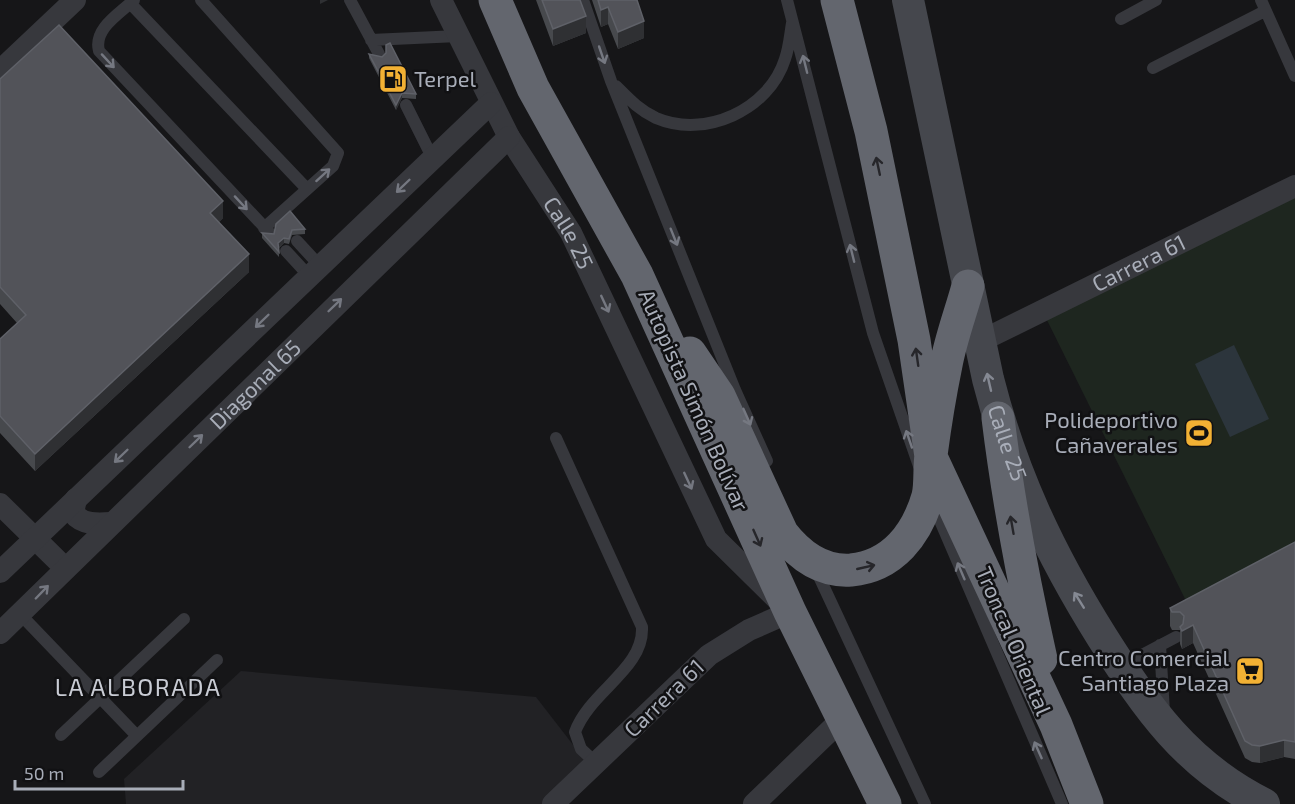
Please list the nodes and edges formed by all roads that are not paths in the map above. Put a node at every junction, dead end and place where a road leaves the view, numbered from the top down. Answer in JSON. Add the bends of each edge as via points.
{"nodes":[{"id":1,"x":75,"y":0,"type":"edge"},
{"id":2,"x":201,"y":0,"type":"edge"},
{"id":3,"x":350,"y":0,"type":"edge"},
{"id":4,"x":441,"y":0,"type":"edge"},
{"id":5,"x":495,"y":0,"type":"edge"},
{"id":6,"x":584,"y":0,"type":"edge"},
{"id":7,"x":787,"y":0,"type":"edge"},
{"id":8,"x":837,"y":0,"type":"edge"},
{"id":9,"x":908,"y":0,"type":"edge"},
{"id":10,"x":1156,"y":0,"type":"edge"},
{"id":11,"x":132,"y":2,"type":"edge"},
{"id":12,"x":1263,"y":5,"type":"edge"},
{"id":13,"x":793,"y":17,"type":"junction"},
{"id":14,"x":1121,"y":19,"type":"dead end"},
{"id":15,"x":458,"y":36,"type":"junction"},
{"id":16,"x":371,"y":40,"type":"junction"},
{"id":17,"x":379,"y":54,"type":"edge"},
{"id":18,"x":1153,"y":68,"type":"dead end"},
{"id":19,"x":0,"y":71,"type":"edge"},
{"id":20,"x":1295,"y":76,"type":"edge"},
{"id":21,"x":611,"y":81,"type":"junction"},
{"id":22,"x":491,"y":103,"type":"junction"},
{"id":23,"x":406,"y":105,"type":"dead end"},
{"id":24,"x":509,"y":137,"type":"junction"},
{"id":25,"x":432,"y":157,"type":"junction"},
{"id":26,"x":1295,"y":186,"type":"edge"},
{"id":27,"x":307,"y":189,"type":"junction"},
{"id":28,"x":297,"y":241,"type":"dead end"},
{"id":29,"x":286,"y":251,"type":"dead end"},
{"id":30,"x":315,"y":271,"type":"junction"},
{"id":31,"x":638,"y":274,"type":"junction"},
{"id":32,"x":968,"y":286,"type":"junction"},
{"id":33,"x":981,"y":341,"type":"junction"},
{"id":34,"x":998,"y":418,"type":"junction"},
{"id":35,"x":556,"y":438,"type":"dead end"},
{"id":36,"x":931,"y":456,"type":"junction"},
{"id":37,"x":773,"y":475,"type":"dead end"},
{"id":38,"x":928,"y":495,"type":"junction"},
{"id":39,"x":76,"y":499,"type":"junction"},
{"id":40,"x":0,"y":504,"type":"edge"},
{"id":41,"x":111,"y":523,"type":"junction"},
{"id":42,"x":797,"y":528,"type":"dead end"},
{"id":43,"x":35,"y":538,"type":"junction"},
{"id":44,"x":812,"y":560,"type":"junction"},
{"id":45,"x":65,"y":568,"type":"junction"},
{"id":46,"x":0,"y":572,"type":"edge"},
{"id":47,"x":790,"y":612,"type":"junction"},
{"id":48,"x":20,"y":614,"type":"junction"},
{"id":49,"x":184,"y":619,"type":"dead end"},
{"id":50,"x":0,"y":633,"type":"edge"},
{"id":51,"x":1176,"y":637,"type":"dead end"},
{"id":52,"x":1160,"y":645,"type":"junction"},
{"id":53,"x":217,"y":660,"type":"dead end"},
{"id":54,"x":1120,"y":666,"type":"junction"},
{"id":55,"x":101,"y":697,"type":"junction"},
{"id":56,"x":842,"y":720,"type":"junction"},
{"id":57,"x":1056,"y":725,"type":"junction"},
{"id":58,"x":1165,"y":729,"type":"junction"},
{"id":59,"x":61,"y":735,"type":"dead end"},
{"id":60,"x":137,"y":736,"type":"junction"},
{"id":61,"x":596,"y":763,"type":"junction"},
{"id":62,"x":99,"y":772,"type":"dead end"},
{"id":63,"x":565,"y":799,"type":"edge"},
{"id":64,"x":754,"y":804,"type":"edge"},
{"id":65,"x":885,"y":804,"type":"edge"},
{"id":66,"x":925,"y":804,"type":"edge"},
{"id":67,"x":1062,"y":804,"type":"edge"},
{"id":68,"x":1086,"y":804,"type":"edge"},
{"id":69,"x":1264,"y":804,"type":"edge"}],
"edges":[{"from":1,"to":19,"type":"street"},
{"from":27,"to":2,"type":"lane","one_way":true,"via":[[336,162],[336,149]]},
{"from":3,"to":16,"type":"lane"},
{"from":4,"to":15,"type":"street","name":"Calle 25"},
{"from":5,"to":31,"type":"highway","name":"Autopista Simón Bolívar","via":[[533,88]]},
{"from":6,"to":21,"type":"lane","one_way":true},
{"from":7,"to":13,"type":"lane","name":"Troncal Oriental"},
{"from":36,"to":8,"type":"highway","one_way":true,"via":[[914,340],[871,131]]},
{"from":9,"to":32,"type":"street","name":"Calle 25"},
{"from":10,"to":14,"type":"lane"},
{"from":11,"to":27,"type":"lane"},
{"from":11,"to":27,"type":"lane","one_way":true,"via":[[102,31],[97,43],[99,51],[267,230]]},
{"from":12,"to":18,"type":"lane"},
{"from":12,"to":20,"type":"lane"},
{"from":13,"to":21,"type":"lane","via":[[785,60],[771,86],[750,106],[727,119],[681,124],[657,118],[637,107]]},
{"from":38,"to":13,"type":"lane","name":"Troncal Oriental","one_way":true,"via":[[873,333]]},
{"from":15,"to":16,"type":"lane"},
{"from":15,"to":22,"type":"street","name":"Calle 25"},
{"from":16,"to":17,"type":"lane"},
{"from":21,"to":37,"type":"lane","one_way":true},
{"from":22,"to":24,"type":"street","name":"Calle 25"},
{"from":22,"to":25,"type":"street","name":"Diagonal 65"},
{"from":23,"to":25,"type":"lane"},
{"from":41,"to":24,"type":"street","name":"Diagonal 65","one_way":true},
{"from":24,"to":47,"type":"street","name":"Calle 25","one_way":true,"via":[[571,233],[716,539]]},
{"from":25,"to":30,"type":"street","name":"Diagonal 65","one_way":true},
{"from":26,"to":33,"type":"street","name":"Carrera 61"},
{"from":28,"to":30,"type":"lane"},
{"from":29,"to":30,"type":"lane"},
{"from":30,"to":39,"type":"street","name":"Diagonal 65","one_way":true},
{"from":31,"to":44,"type":"highway","via":[[719,396],[782,533]]},
{"from":31,"to":47,"type":"highway","name":"Autopista Simón Bolívar","one_way":true},
{"from":32,"to":33,"type":"street","name":"Calle 25"},
{"from":32,"to":36,"type":"highway","via":[[946,363]]},
{"from":34,"to":33,"type":"street","name":"Calle 25","one_way":true},
{"from":54,"to":34,"type":"street","name":"Calle 25","one_way":true,"via":[[1065,578],[1027,500]]},
{"from":57,"to":34,"type":"highway","one_way":true,"via":[[1022,581]]},
{"from":35,"to":61,"type":"lane","via":[[642,627],[636,656],[588,705],[575,732],[581,749]]},
{"from":36,"to":38,"type":"highway"},
{"from":36,"to":57,"type":"highway"},
{"from":44,"to":38,"type":"highway","one_way":true,"via":[[849,570],[880,563],[913,533]]},
{"from":67,"to":38,"type":"lane","name":"Troncal Oriental","one_way":true},
{"from":39,"to":41,"type":"street","via":[[73,513],[77,518],[93,524]]},
{"from":39,"to":43,"type":"street","name":"Diagonal 65"},
{"from":40,"to":43,"type":"street"},
{"from":41,"to":45,"type":"street","name":"Diagonal 65"},
{"from":42,"to":44,"type":"lane"},
{"from":43,"to":45,"type":"street"},
{"from":43,"to":46,"type":"street","name":"Diagonal 65"},
{"from":44,"to":66,"type":"lane"},
{"from":48,"to":45,"type":"street","name":"Diagonal 65","one_way":true},
{"from":47,"to":56,"type":"highway","name":"Autopista Simón Bolívar"},
{"from":47,"to":61,"type":"street","name":"Carrera 61","via":[[749,630],[709,655]]},
{"from":48,"to":50,"type":"street","name":"Diagonal 65"},
{"from":48,"to":55,"type":"lane"},
{"from":49,"to":55,"type":"lane"},
{"from":51,"to":52,"type":"lane"},
{"from":52,"to":54,"type":"lane"},
{"from":52,"to":58,"type":"lane"},
{"from":53,"to":60,"type":"lane"},
{"from":54,"to":58,"type":"street","name":"Calle 25"},
{"from":55,"to":59,"type":"lane"},
{"from":55,"to":60,"type":"lane"},
{"from":56,"to":64,"type":"street"},
{"from":56,"to":65,"type":"highway","name":"Autopista Simón Bolívar"},
{"from":57,"to":68,"type":"highway"},
{"from":58,"to":69,"type":"street","name":"Calle 25","via":[[1205,767]]},
{"from":60,"to":62,"type":"lane"},
{"from":61,"to":63,"type":"street","name":"Carrera 61"}]}
